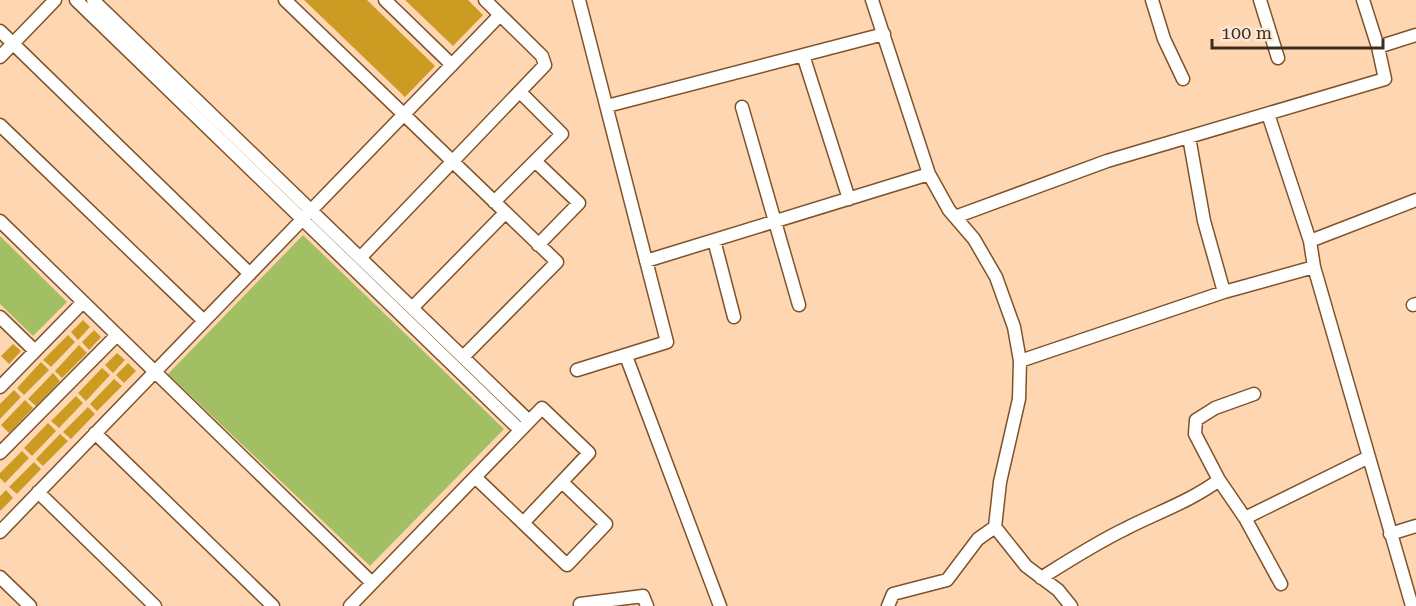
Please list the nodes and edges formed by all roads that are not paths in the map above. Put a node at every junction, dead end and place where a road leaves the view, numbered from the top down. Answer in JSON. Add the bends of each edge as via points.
{"nodes":[{"id":1,"x":56,"y":0,"type":"edge"},
{"id":2,"x":76,"y":0,"type":"edge"},
{"id":3,"x":93,"y":0,"type":"edge"},
{"id":4,"x":285,"y":0,"type":"edge"},
{"id":5,"x":385,"y":0,"type":"edge"},
{"id":6,"x":485,"y":0,"type":"edge"},
{"id":7,"x":579,"y":0,"type":"edge"},
{"id":8,"x":872,"y":0,"type":"edge"},
{"id":9,"x":1152,"y":0,"type":"edge"},
{"id":10,"x":1260,"y":0,"type":"edge"},
{"id":11,"x":1363,"y":0,"type":"edge"},
{"id":12,"x":500,"y":15,"type":"junction"},
{"id":13,"x":0,"y":31,"type":"edge"},
{"id":14,"x":884,"y":34,"type":"junction"},
{"id":15,"x":1416,"y":35,"type":"edge"},
{"id":16,"x":13,"y":43,"type":"junction"},
{"id":17,"x":1378,"y":47,"type":"junction"},
{"id":18,"x":804,"y":55,"type":"junction"},
{"id":19,"x":0,"y":57,"type":"edge"},
{"id":20,"x":1278,"y":58,"type":"dead end"},
{"id":21,"x":452,"y":65,"type":"junction"},
{"id":22,"x":1183,"y":79,"type":"dead end"},
{"id":23,"x":520,"y":92,"type":"junction"},
{"id":24,"x":607,"y":106,"type":"junction"},
{"id":25,"x":742,"y":107,"type":"dead end"},
{"id":26,"x":1269,"y":114,"type":"junction"},
{"id":27,"x":404,"y":115,"type":"junction"},
{"id":28,"x":0,"y":125,"type":"edge"},
{"id":29,"x":1189,"y":137,"type":"junction"},
{"id":30,"x":535,"y":161,"type":"junction"},
{"id":31,"x":452,"y":162,"type":"junction"},
{"id":32,"x":929,"y":174,"type":"junction"},
{"id":33,"x":849,"y":199,"type":"junction"},
{"id":34,"x":1416,"y":200,"type":"edge"},
{"id":35,"x":494,"y":202,"type":"junction"},
{"id":36,"x":505,"y":213,"type":"junction"},
{"id":37,"x":307,"y":215,"type":"junction"},
{"id":38,"x":955,"y":217,"type":"junction"},
{"id":39,"x":0,"y":221,"type":"edge"},
{"id":40,"x":774,"y":221,"type":"junction"},
{"id":41,"x":714,"y":240,"type":"junction"},
{"id":42,"x":1310,"y":241,"type":"junction"},
{"id":43,"x":538,"y":245,"type":"junction"},
{"id":44,"x":360,"y":258,"type":"junction"},
{"id":45,"x":646,"y":261,"type":"junction"},
{"id":46,"x":1314,"y":267,"type":"junction"},
{"id":47,"x":250,"y":274,"type":"junction"},
{"id":48,"x":1224,"y":292,"type":"junction"},
{"id":49,"x":83,"y":302,"type":"junction"},
{"id":50,"x":798,"y":305,"type":"dead end"},
{"id":51,"x":412,"y":308,"type":"junction"},
{"id":52,"x":734,"y":317,"type":"dead end"},
{"id":53,"x":0,"y":318,"type":"edge"},
{"id":54,"x":204,"y":321,"type":"junction"},
{"id":55,"x":117,"y":335,"type":"junction"},
{"id":56,"x":35,"y":351,"type":"junction"},
{"id":57,"x":626,"y":356,"type":"junction"},
{"id":58,"x":463,"y":357,"type":"junction"},
{"id":59,"x":1020,"y":361,"type":"junction"},
{"id":60,"x":577,"y":370,"type":"dead end"},
{"id":61,"x":155,"y":372,"type":"junction"},
{"id":62,"x":0,"y":387,"type":"edge"},
{"id":63,"x":1254,"y":394,"type":"dead end"},
{"id":64,"x":525,"y":425,"type":"junction"},
{"id":65,"x":96,"y":433,"type":"junction"},
{"id":66,"x":0,"y":453,"type":"edge"},
{"id":67,"x":1368,"y":457,"type":"junction"},
{"id":68,"x":475,"y":477,"type":"junction"},
{"id":69,"x":1219,"y":480,"type":"junction"},
{"id":70,"x":562,"y":482,"type":"junction"},
{"id":71,"x":38,"y":492,"type":"junction"},
{"id":72,"x":1245,"y":518,"type":"junction"},
{"id":73,"x":523,"y":523,"type":"junction"},
{"id":74,"x":1416,"y":526,"type":"edge"},
{"id":75,"x":995,"y":527,"type":"junction"},
{"id":76,"x":0,"y":532,"type":"edge"},
{"id":77,"x":1390,"y":534,"type":"junction"},
{"id":78,"x":1041,"y":578,"type":"junction"},
{"id":79,"x":1,"y":580,"type":"edge"},
{"id":80,"x":372,"y":583,"type":"junction"},
{"id":81,"x":1281,"y":584,"type":"dead end"},
{"id":82,"x":30,"y":606,"type":"edge"},
{"id":83,"x":155,"y":606,"type":"edge"},
{"id":84,"x":273,"y":606,"type":"edge"},
{"id":85,"x":350,"y":606,"type":"edge"},
{"id":86,"x":581,"y":606,"type":"edge"},
{"id":87,"x":647,"y":606,"type":"edge"},
{"id":88,"x":720,"y":606,"type":"edge"},
{"id":89,"x":888,"y":606,"type":"edge"},
{"id":90,"x":1071,"y":606,"type":"edge"},
{"id":91,"x":1412,"y":606,"type":"edge"}],
"edges":[{"from":1,"to":16,"type":"street"},
{"from":2,"to":37,"type":"street"},
{"from":3,"to":37,"type":"street"},
{"from":4,"to":27,"type":"street"},
{"from":5,"to":21,"type":"street"},
{"from":6,"to":12,"type":"street"},
{"from":7,"to":24,"type":"street"},
{"from":8,"to":14,"type":"street"},
{"from":9,"to":22,"type":"street","via":[[1164,39]]},
{"from":10,"to":20,"type":"street"},
{"from":11,"to":17,"type":"street"},
{"from":12,"to":21,"type":"street"},
{"from":12,"to":23,"type":"street","via":[[542,56],[545,65]]},
{"from":13,"to":16,"type":"street"},
{"from":14,"to":18,"type":"street"},
{"from":14,"to":32,"type":"street"},
{"from":15,"to":17,"type":"street"},
{"from":16,"to":19,"type":"street"},
{"from":16,"to":47,"type":"street"},
{"from":17,"to":26,"type":"street","via":[[1385,80]]},
{"from":18,"to":24,"type":"street"},
{"from":18,"to":33,"type":"street"},
{"from":21,"to":27,"type":"street"},
{"from":23,"to":30,"type":"street","via":[[562,134]]},
{"from":23,"to":31,"type":"street"},
{"from":24,"to":45,"type":"street"},
{"from":25,"to":40,"type":"street"},
{"from":26,"to":29,"type":"street"},
{"from":26,"to":42,"type":"street"},
{"from":27,"to":31,"type":"street"},
{"from":27,"to":37,"type":"street"},
{"from":28,"to":54,"type":"street"},
{"from":29,"to":38,"type":"street","via":[[1107,161]]},
{"from":29,"to":48,"type":"street","via":[[1204,221]]},
{"from":30,"to":35,"type":"street"},
{"from":30,"to":43,"type":"street","via":[[579,203]]},
{"from":31,"to":35,"type":"street"},
{"from":31,"to":44,"type":"street"},
{"from":32,"to":33,"type":"street"},
{"from":32,"to":38,"type":"street"},
{"from":33,"to":40,"type":"street"},
{"from":34,"to":42,"type":"street"},
{"from":35,"to":36,"type":"street"},
{"from":36,"to":43,"type":"street"},
{"from":36,"to":51,"type":"street"},
{"from":37,"to":44,"type":"street"},
{"from":37,"to":47,"type":"street"},
{"from":37,"to":64,"type":"street"},
{"from":38,"to":59,"type":"street","via":[[974,239],[996,277],[1014,327]]},
{"from":39,"to":49,"type":"street"},
{"from":40,"to":41,"type":"street"},
{"from":40,"to":50,"type":"street"},
{"from":41,"to":45,"type":"street"},
{"from":41,"to":52,"type":"street"},
{"from":42,"to":46,"type":"street"},
{"from":43,"to":58,"type":"street","via":[[557,262]]},
{"from":44,"to":51,"type":"street"},
{"from":45,"to":57,"type":"street","via":[[667,342]]},
{"from":46,"to":48,"type":"street"},
{"from":46,"to":67,"type":"street"},
{"from":47,"to":54,"type":"street"},
{"from":48,"to":59,"type":"street"},
{"from":49,"to":55,"type":"street"},
{"from":49,"to":56,"type":"street"},
{"from":51,"to":58,"type":"street"},
{"from":53,"to":56,"type":"street"},
{"from":54,"to":61,"type":"street"},
{"from":55,"to":61,"type":"street"},
{"from":55,"to":66,"type":"street"},
{"from":56,"to":62,"type":"street"},
{"from":57,"to":60,"type":"street"},
{"from":57,"to":88,"type":"street"},
{"from":58,"to":64,"type":"street"},
{"from":59,"to":75,"type":"street","via":[[1019,399],[1000,482]]},
{"from":61,"to":65,"type":"street"},
{"from":61,"to":80,"type":"street"},
{"from":63,"to":69,"type":"street","via":[[1215,408],[1196,420],[1196,434]]},
{"from":64,"to":68,"type":"street"},
{"from":64,"to":70,"type":"street","via":[[542,408],[589,453]]},
{"from":65,"to":71,"type":"street"},
{"from":65,"to":84,"type":"street"},
{"from":67,"to":72,"type":"street"},
{"from":67,"to":77,"type":"street"},
{"from":68,"to":73,"type":"street"},
{"from":68,"to":80,"type":"street"},
{"from":69,"to":72,"type":"street"},
{"from":69,"to":78,"type":"street","via":[[1125,528]]},
{"from":70,"to":73,"type":"street"},
{"from":70,"to":73,"type":"street","via":[[606,524],[567,565]]},
{"from":71,"to":76,"type":"street"},
{"from":71,"to":83,"type":"street"},
{"from":72,"to":81,"type":"street"},
{"from":74,"to":77,"type":"street"},
{"from":75,"to":78,"type":"street","via":[[1026,566]]},
{"from":75,"to":89,"type":"street","via":[[978,539],[947,580],[893,594]]},
{"from":77,"to":91,"type":"street"},
{"from":78,"to":90,"type":"street"},
{"from":79,"to":82,"type":"street"},
{"from":80,"to":85,"type":"street"},
{"from":86,"to":87,"type":"street","via":[[643,596]]}]}
